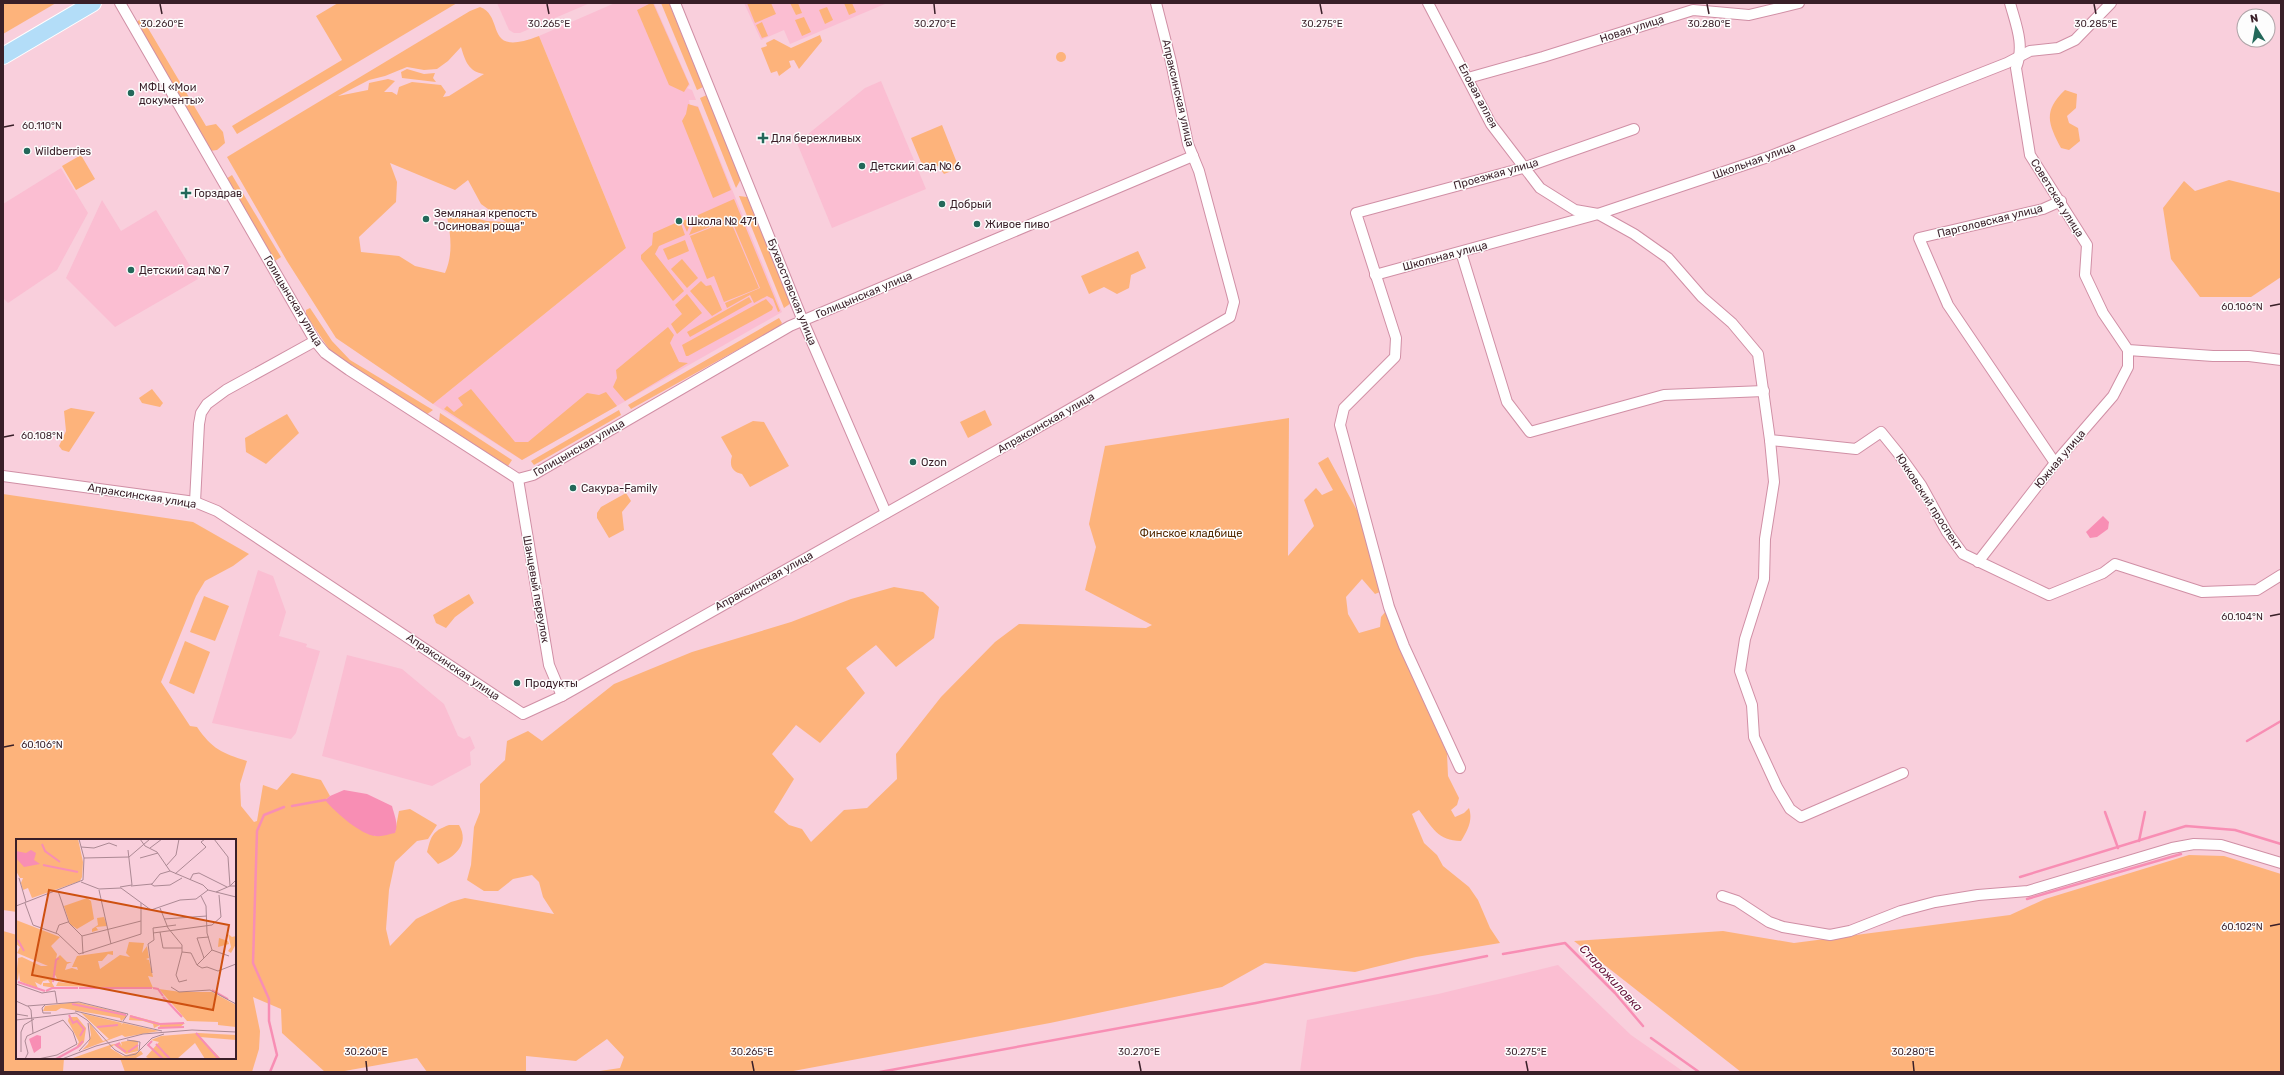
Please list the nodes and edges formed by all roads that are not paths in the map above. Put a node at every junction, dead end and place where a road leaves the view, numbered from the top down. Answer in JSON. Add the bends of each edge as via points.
{"nodes":[{"id":1,"x":93,"y":3,"type":"edge"},
{"id":2,"x":120,"y":3,"type":"edge"},
{"id":3,"x":675,"y":3,"type":"edge"},
{"id":4,"x":1156,"y":3,"type":"edge"},
{"id":5,"x":1428,"y":3,"type":"edge"},
{"id":6,"x":1799,"y":3,"type":"edge"},
{"id":7,"x":2010,"y":3,"type":"edge"},
{"id":8,"x":2111,"y":3,"type":"edge"},
{"id":9,"x":3,"y":56,"type":"edge"},
{"id":10,"x":2021,"y":56,"type":"junction"},
{"id":11,"x":1468,"y":78,"type":"junction"},
{"id":12,"x":1634,"y":129,"type":"dead end"},
{"id":13,"x":1193,"y":156,"type":"junction"},
{"id":14,"x":1523,"y":168,"type":"junction"},
{"id":15,"x":2061,"y":201,"type":"junction"},
{"id":16,"x":1598,"y":214,"type":"junction"},
{"id":17,"x":1461,"y":252,"type":"junction"},
{"id":18,"x":1375,"y":275,"type":"junction"},
{"id":19,"x":803,"y":321,"type":"junction"},
{"id":20,"x":315,"y":341,"type":"junction"},
{"id":21,"x":2128,"y":350,"type":"junction"},
{"id":22,"x":2281,"y":360,"type":"edge"},
{"id":23,"x":1764,"y":391,"type":"junction"},
{"id":24,"x":1770,"y":440,"type":"junction"},
{"id":25,"x":2056,"y":463,"type":"junction"},
{"id":26,"x":3,"y":476,"type":"edge"},
{"id":27,"x":518,"y":479,"type":"junction"},
{"id":28,"x":195,"y":502,"type":"junction"},
{"id":29,"x":886,"y":513,"type":"junction"},
{"id":30,"x":1978,"y":562,"type":"junction"},
{"id":31,"x":2281,"y":575,"type":"edge"},
{"id":32,"x":562,"y":696,"type":"junction"},
{"id":33,"x":1460,"y":768,"type":"dead end"},
{"id":34,"x":1903,"y":774,"type":"dead end"},
{"id":35,"x":2281,"y":864,"type":"edge"},
{"id":36,"x":1722,"y":896,"type":"dead end"}],
"edges":[{"from":1,"to":9,"type":"main road"},
{"from":2,"to":20,"type":"street","name":"Голицынская улица"},
{"from":3,"to":19,"type":"street","name":"Бухвостовская улица"},
{"from":4,"to":13,"type":"street","name":"Апраксинская улица","via":[[1188,144]]},
{"from":5,"to":11,"type":"street","name":"Еловая аллея"},
{"from":6,"to":11,"type":"street","name":"Новая улица","via":[[1749,15],[1693,10],[1544,58]]},
{"from":7,"to":10,"type":"street","name":"Советская улица"},
{"from":8,"to":10,"type":"street","name":"Школьная улица","via":[[2075,40],[2058,48],[2030,51]]},
{"from":10,"to":15,"type":"street","name":"Советская улица","via":[[2016,68],[2030,155]]},
{"from":10,"to":16,"type":"street","name":"Школьная улица","via":[[1768,157]]},
{"from":11,"to":14,"type":"street","name":"Еловая аллея","via":[[1491,124]]},
{"from":12,"to":14,"type":"street","name":"Проезжая улица"},
{"from":13,"to":19,"type":"street","name":"Голицынская улица"},
{"from":13,"to":29,"type":"street","name":"Апраксинская улица","via":[[1232,294],[1233,310],[1230,317]]},
{"from":14,"to":16,"type":"street","name":"Еловая аллея","via":[[1540,188],[1575,210]]},
{"from":14,"to":18,"type":"street","name":"Проезжая улица","via":[[1356,213]]},
{"from":15,"to":21,"type":"street","name":"Советская улица","via":[[2087,245],[2086,276],[2103,313]]},
{"from":15,"to":25,"type":"street","name":"Парголовская улица","via":[[2035,211],[1919,238],[1948,305]]},
{"from":16,"to":17,"type":"street","name":"Школьная улица"},
{"from":16,"to":23,"type":"street","via":[[1634,234],[1668,258],[1702,297],[1732,323],[1758,354]]},
{"from":17,"to":18,"type":"street","name":"Школьная улица"},
{"from":17,"to":23,"type":"street","via":[[1508,402],[1530,432],[1664,395]]},
{"from":18,"to":33,"type":"street","via":[[1396,338],[1395,357],[1344,408],[1340,425],[1389,607],[1404,646]]},
{"from":19,"to":27,"type":"street","name":"Голицынская улица","via":[[790,326],[533,475]]},
{"from":19,"to":29,"type":"street","name":"Бухвостовская улица"},
{"from":20,"to":27,"type":"street","name":"Голицынская улица","via":[[337,362]]},
{"from":20,"to":28,"type":"street","via":[[226,390],[207,404],[201,413],[199,424]]},
{"from":21,"to":22,"type":"street"},
{"from":21,"to":25,"type":"street","name":"Южная улица","via":[[2128,367],[2113,396]]},
{"from":23,"to":24,"type":"street"},
{"from":24,"to":30,"type":"street","name":"Юкковский проспект","via":[[1856,449],[1880,432],[1920,485],[1963,554]]},
{"from":24,"to":34,"type":"street","via":[[1774,482],[1765,539],[1764,579],[1745,639],[1740,671],[1752,705],[1754,737],[1777,787],[1790,809],[1801,817]]},
{"from":25,"to":30,"type":"street","name":"Южная улица"},
{"from":26,"to":28,"type":"street","name":"Апраксинская улица"},
{"from":27,"to":32,"type":"street","name":"Шанцевый переулок","via":[[549,665]]},
{"from":28,"to":32,"type":"street","name":"Апраксинская улица","via":[[218,511],[523,714]]},
{"from":29,"to":32,"type":"street","name":"Апраксинская улица"},
{"from":30,"to":31,"type":"street","name":"Юкковский проспект","via":[[2049,595],[2103,574],[2115,564],[2202,592],[2257,590]]},
{"from":35,"to":36,"type":"street","via":[[2221,845],[2194,844],[2172,848],[2028,891],[1936,902],[1901,911],[1850,932],[1830,935],[1769,922],[1737,901]]}]}
